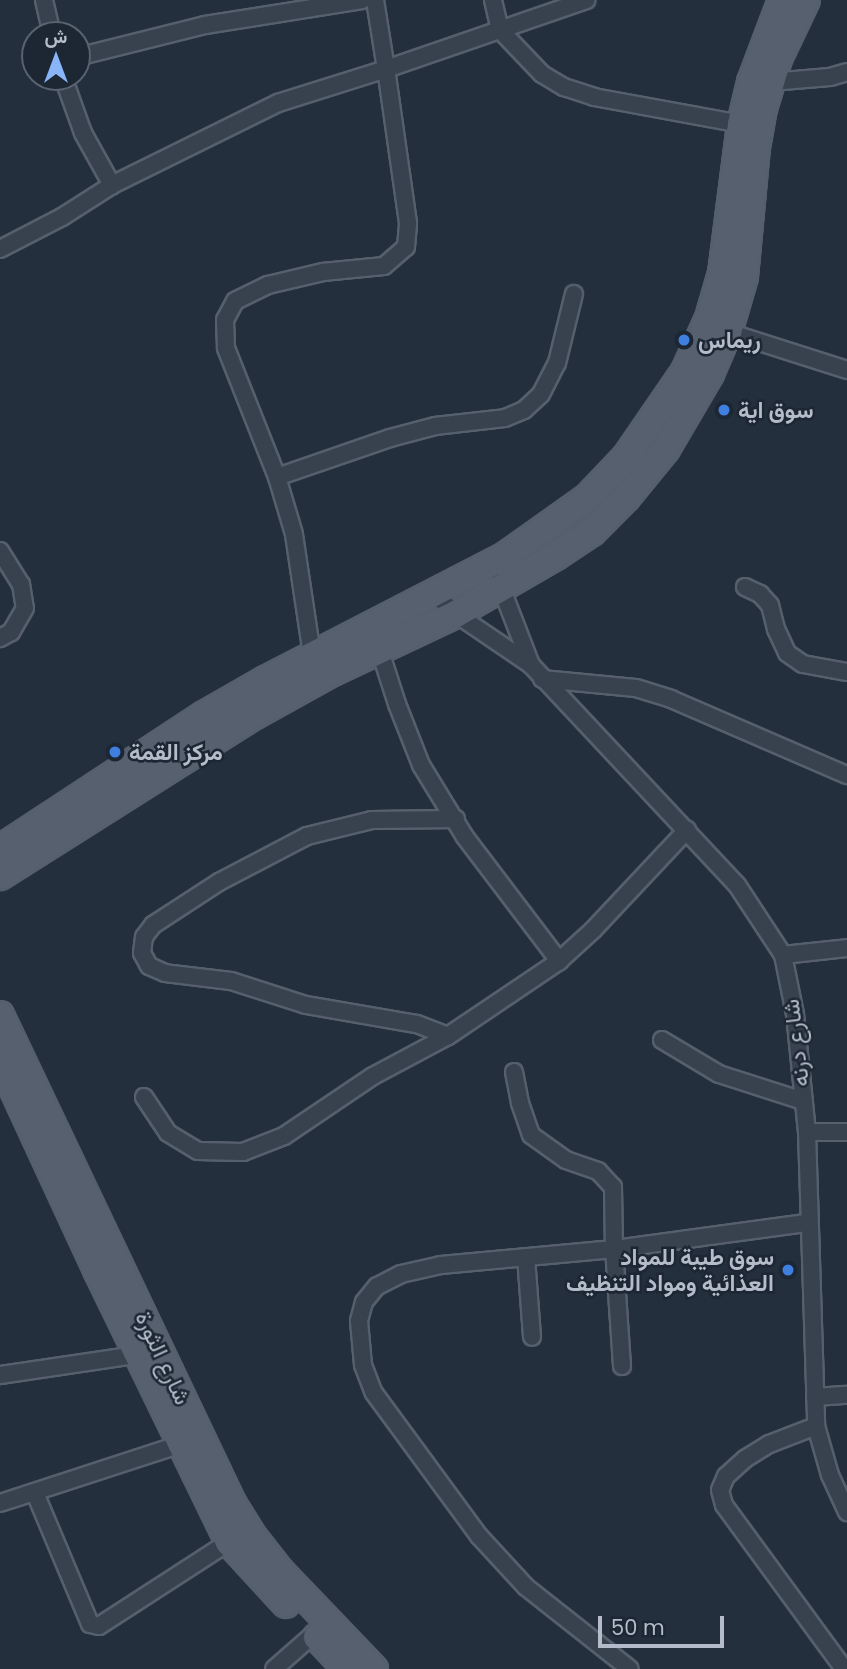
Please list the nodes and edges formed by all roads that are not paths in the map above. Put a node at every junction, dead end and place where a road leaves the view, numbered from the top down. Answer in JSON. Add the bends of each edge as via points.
{"nodes":[{"id":1,"x":44,"y":0,"type":"edge"},
{"id":2,"x":362,"y":0,"type":"edge"},
{"id":3,"x":375,"y":0,"type":"edge"},
{"id":4,"x":493,"y":0,"type":"edge"},
{"id":5,"x":586,"y":0,"type":"edge"},
{"id":6,"x":782,"y":0,"type":"edge"},
{"id":7,"x":806,"y":0,"type":"edge"},
{"id":8,"x":49,"y":21,"type":"edge"},
{"id":9,"x":500,"y":30,"type":"junction"},
{"id":10,"x":91,"y":54,"type":"edge"},
{"id":11,"x":386,"y":69,"type":"junction"},
{"id":12,"x":847,"y":72,"type":"edge"},
{"id":13,"x":771,"y":82,"type":"junction"},
{"id":14,"x":68,"y":91,"type":"edge"},
{"id":15,"x":741,"y":124,"type":"junction"},
{"id":16,"x":112,"y":184,"type":"junction"},
{"id":17,"x":0,"y":249,"type":"edge"},
{"id":18,"x":574,"y":294,"type":"dead end"},
{"id":19,"x":728,"y":332,"type":"junction"},
{"id":20,"x":847,"y":370,"type":"edge"},
{"id":21,"x":277,"y":477,"type":"junction"},
{"id":22,"x":0,"y":551,"type":"edge"},
{"id":23,"x":492,"y":563,"type":"junction"},
{"id":24,"x":745,"y":587,"type":"dead end"},
{"id":25,"x":501,"y":588,"type":"junction"},
{"id":26,"x":434,"y":593,"type":"junction"},
{"id":27,"x":456,"y":614,"type":"junction"},
{"id":28,"x":0,"y":638,"type":"edge"},
{"id":29,"x":380,"y":652,"type":"junction"},
{"id":30,"x":312,"y":655,"type":"junction"},
{"id":31,"x":531,"y":665,"type":"junction"},
{"id":32,"x":847,"y":672,"type":"edge"},
{"id":33,"x":542,"y":679,"type":"junction"},
{"id":34,"x":847,"y":775,"type":"edge"},
{"id":35,"x":456,"y":819,"type":"junction"},
{"id":36,"x":687,"y":830,"type":"junction"},
{"id":37,"x":0,"y":849,"type":"edge"},
{"id":38,"x":0,"y":876,"type":"edge"},
{"id":39,"x":847,"y":948,"type":"edge"},
{"id":40,"x":783,"y":955,"type":"junction"},
{"id":41,"x":559,"y":961,"type":"junction"},
{"id":42,"x":0,"y":1015,"type":"edge"},
{"id":43,"x":448,"y":1036,"type":"junction"},
{"id":44,"x":662,"y":1040,"type":"dead end"},
{"id":45,"x":0,"y":1060,"type":"edge"},
{"id":46,"x":514,"y":1072,"type":"dead end"},
{"id":47,"x":7,"y":1090,"type":"edge"},
{"id":48,"x":144,"y":1097,"type":"dead end"},
{"id":49,"x":803,"y":1101,"type":"junction"},
{"id":50,"x":807,"y":1132,"type":"junction"},
{"id":51,"x":847,"y":1132,"type":"edge"},
{"id":52,"x":807,"y":1223,"type":"junction"},
{"id":53,"x":614,"y":1249,"type":"junction"},
{"id":54,"x":526,"y":1257,"type":"junction"},
{"id":55,"x":532,"y":1337,"type":"dead end"},
{"id":56,"x":148,"y":1352,"type":"junction"},
{"id":57,"x":622,"y":1366,"type":"dead end"},
{"id":58,"x":0,"y":1375,"type":"edge"},
{"id":59,"x":847,"y":1395,"type":"edge"},
{"id":60,"x":815,"y":1397,"type":"junction"},
{"id":61,"x":816,"y":1426,"type":"junction"},
{"id":62,"x":182,"y":1444,"type":"junction"},
{"id":63,"x":36,"y":1493,"type":"junction"},
{"id":64,"x":0,"y":1503,"type":"edge"},
{"id":65,"x":847,"y":1510,"type":"edge"},
{"id":66,"x":229,"y":1542,"type":"junction"},
{"id":67,"x":314,"y":1634,"type":"junction"},
{"id":68,"x":274,"y":1669,"type":"edge"},
{"id":69,"x":348,"y":1669,"type":"edge"},
{"id":70,"x":374,"y":1669,"type":"edge"},
{"id":71,"x":630,"y":1669,"type":"edge"},
{"id":72,"x":844,"y":1669,"type":"edge"}],
"edges":[{"from":1,"to":8,"type":"street"},
{"from":2,"to":10,"type":"street","via":[[205,25]]},
{"from":3,"to":11,"type":"street"},
{"from":4,"to":9,"type":"street"},
{"from":5,"to":9,"type":"street"},
{"from":6,"to":15,"type":"main road","via":[[751,82]]},
{"from":7,"to":13,"type":"main road"},
{"from":9,"to":11,"type":"street"},
{"from":9,"to":15,"type":"street","via":[[542,74],[564,87],[594,97]]},
{"from":11,"to":16,"type":"street","via":[[278,103]]},
{"from":11,"to":21,"type":"street","via":[[408,223],[407,247],[384,266],[323,272],[268,285],[235,301],[225,320],[226,348]]},
{"from":12,"to":13,"type":"street","via":[[830,78]]},
{"from":13,"to":19,"type":"main road","via":[[756,148],[744,277]]},
{"from":14,"to":16,"type":"street","via":[[83,133]]},
{"from":15,"to":23,"type":"main road","via":[[722,273],[709,318],[685,371],[626,457],[587,498]]},
{"from":16,"to":17,"type":"street"},
{"from":18,"to":21,"type":"street","via":[[556,363],[541,394],[524,410],[505,418],[424,429]]},
{"from":19,"to":20,"type":"street"},
{"from":19,"to":25,"type":"main road","via":[[710,374],[666,449],[625,498],[592,532]]},
{"from":21,"to":30,"type":"street","via":[[294,534]]},
{"from":22,"to":28,"type":"street","via":[[21,584],[24,608],[11,632]]},
{"from":23,"to":25,"type":"street","name":"شارع درنه"},
{"from":23,"to":26,"type":"main road"},
{"from":24,"to":32,"type":"street","via":[[770,605],[788,653],[803,664]]},
{"from":25,"to":27,"type":"main road"},
{"from":25,"to":31,"type":"street","name":"شارع درنه"},
{"from":26,"to":27,"type":"street","name":"شارع درنه"},
{"from":26,"to":30,"type":"main road"},
{"from":27,"to":29,"type":"main road"},
{"from":27,"to":31,"type":"street","name":"شارع درنه"},
{"from":29,"to":35,"type":"street","via":[[421,765]]},
{"from":29,"to":38,"type":"main road","via":[[255,715]]},
{"from":30,"to":37,"type":"main road","via":[[204,715]]},
{"from":31,"to":33,"type":"street","name":"شارع درنه"},
{"from":33,"to":34,"type":"street","via":[[636,688],[660,695]]},
{"from":33,"to":36,"type":"street","name":"شارع درنه"},
{"from":35,"to":41,"type":"street"},
{"from":35,"to":43,"type":"street","via":[[372,820],[307,836],[219,882],[153,925],[144,937],[142,953],[149,966],[165,973],[231,981],[306,1005],[416,1024]]},
{"from":36,"to":40,"type":"street","name":"شارع درنه","via":[[737,885]]},
{"from":36,"to":41,"type":"street"},
{"from":39,"to":40,"type":"street"},
{"from":40,"to":49,"type":"street","name":"شارع درنه","via":[[795,1014]]},
{"from":41,"to":43,"type":"street"},
{"from":42,"to":56,"type":"main road","name":"شارع الثورة","via":[[114,1250]]},
{"from":43,"to":48,"type":"street","via":[[373,1076],[284,1136],[243,1152],[198,1151],[181,1142],[168,1133]]},
{"from":44,"to":49,"type":"street","via":[[719,1074]]},
{"from":45,"to":47,"type":"main road","name":"شارع الثورة"},
{"from":46,"to":53,"type":"street","via":[[531,1135],[566,1160],[598,1171],[613,1187]]},
{"from":47,"to":56,"type":"main road","name":"شارع الثورة"},
{"from":49,"to":50,"type":"street","name":"شارع درنه"},
{"from":50,"to":51,"type":"street"},
{"from":50,"to":52,"type":"street","name":"شارع درنه"},
{"from":52,"to":53,"type":"street"},
{"from":52,"to":60,"type":"street","name":"شارع درنه"},
{"from":53,"to":54,"type":"street"},
{"from":53,"to":57,"type":"street"},
{"from":54,"to":55,"type":"street"},
{"from":54,"to":71,"type":"street","via":[[441,1265],[401,1273],[377,1286],[364,1302],[359,1321],[363,1365],[374,1393],[398,1429],[479,1536],[526,1587]]},
{"from":56,"to":58,"type":"street"},
{"from":56,"to":62,"type":"main road","name":"شارع الثورة"},
{"from":56,"to":70,"type":"main road","name":"شارع الثورة","via":[[251,1534]]},
{"from":59,"to":60,"type":"street"},
{"from":60,"to":61,"type":"street","name":"شارع درنه"},
{"from":61,"to":65,"type":"street","name":"شارع درنه","via":[[830,1475]]},
{"from":61,"to":72,"type":"street","via":[[745,1459],[726,1476],[720,1490],[724,1505]]},
{"from":62,"to":63,"type":"street"},
{"from":62,"to":66,"type":"main road","name":"شارع الثورة"},
{"from":63,"to":64,"type":"street"},
{"from":63,"to":66,"type":"street","via":[[90,1624],[99,1626]]},
{"from":66,"to":67,"type":"main road","name":"شارع الثورة"},
{"from":67,"to":68,"type":"street"},
{"from":67,"to":69,"type":"main road","name":"شارع الثورة"}]}
